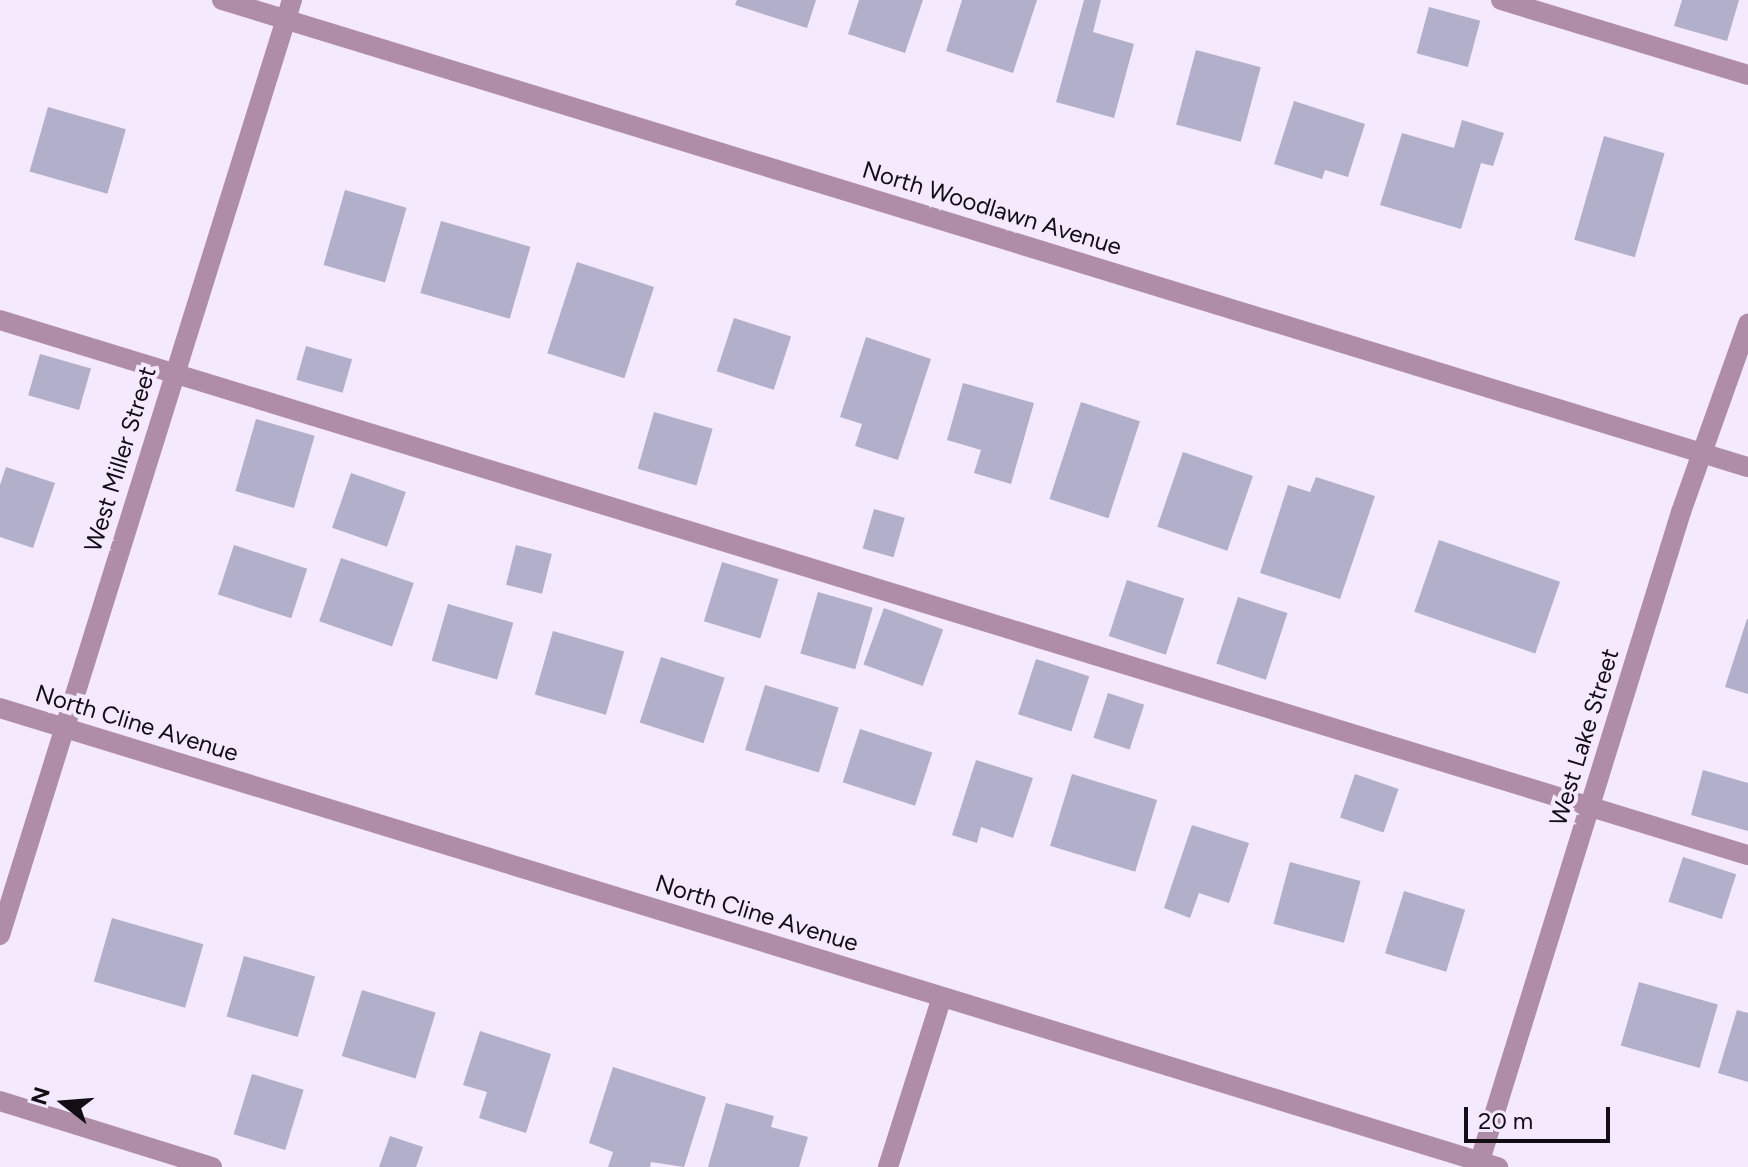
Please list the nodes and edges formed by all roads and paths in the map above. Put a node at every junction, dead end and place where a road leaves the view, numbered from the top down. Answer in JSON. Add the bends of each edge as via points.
{"nodes":[{"id":1,"x":222,"y":0,"type":"edge"},
{"id":2,"x":1501,"y":0,"type":"edge"},
{"id":3,"x":288,"y":10,"type":"edge"},
{"id":4,"x":1748,"y":75,"type":"edge"},
{"id":5,"x":0,"y":320,"type":"edge"},
{"id":6,"x":1748,"y":324,"type":"edge"},
{"id":7,"x":175,"y":374,"type":"junction"},
{"id":8,"x":1704,"y":453,"type":"junction"},
{"id":9,"x":1748,"y":467,"type":"edge"},
{"id":10,"x":0,"y":708,"type":"edge"},
{"id":11,"x":64,"y":728,"type":"junction"},
{"id":12,"x":1590,"y":806,"type":"junction"},
{"id":13,"x":1748,"y":855,"type":"edge"},
{"id":14,"x":0,"y":935,"type":"edge"},
{"id":15,"x":942,"y":997,"type":"junction"},
{"id":16,"x":0,"y":1101,"type":"edge"},
{"id":17,"x":1485,"y":1165,"type":"edge"},
{"id":18,"x":212,"y":1167,"type":"edge"},
{"id":19,"x":888,"y":1167,"type":"edge"}],
"edges":[{"from":1,"to":3,"type":"street","name":"North Woodlawn Avenue"},
{"from":2,"to":4,"type":"street"},
{"from":3,"to":7,"type":"street","name":"West Miller Street"},
{"from":3,"to":8,"type":"street","name":"North Woodlawn Avenue"},
{"from":5,"to":7,"type":"street"},
{"from":6,"to":8,"type":"street","name":"West Lake Street"},
{"from":7,"to":11,"type":"street","name":"West Miller Street"},
{"from":7,"to":12,"type":"street"},
{"from":8,"to":9,"type":"street","name":"North Woodlawn Avenue"},
{"from":8,"to":12,"type":"street","name":"West Lake Street"},
{"from":10,"to":11,"type":"street","name":"North Cline Avenue"},
{"from":11,"to":14,"type":"street","name":"West Miller Street"},
{"from":11,"to":15,"type":"street","name":"North Cline Avenue"},
{"from":12,"to":13,"type":"street"},
{"from":12,"to":17,"type":"street","name":"West Lake Street"},
{"from":15,"to":17,"type":"street","name":"North Cline Avenue"},
{"from":15,"to":19,"type":"street"},
{"from":16,"to":18,"type":"street"}]}
